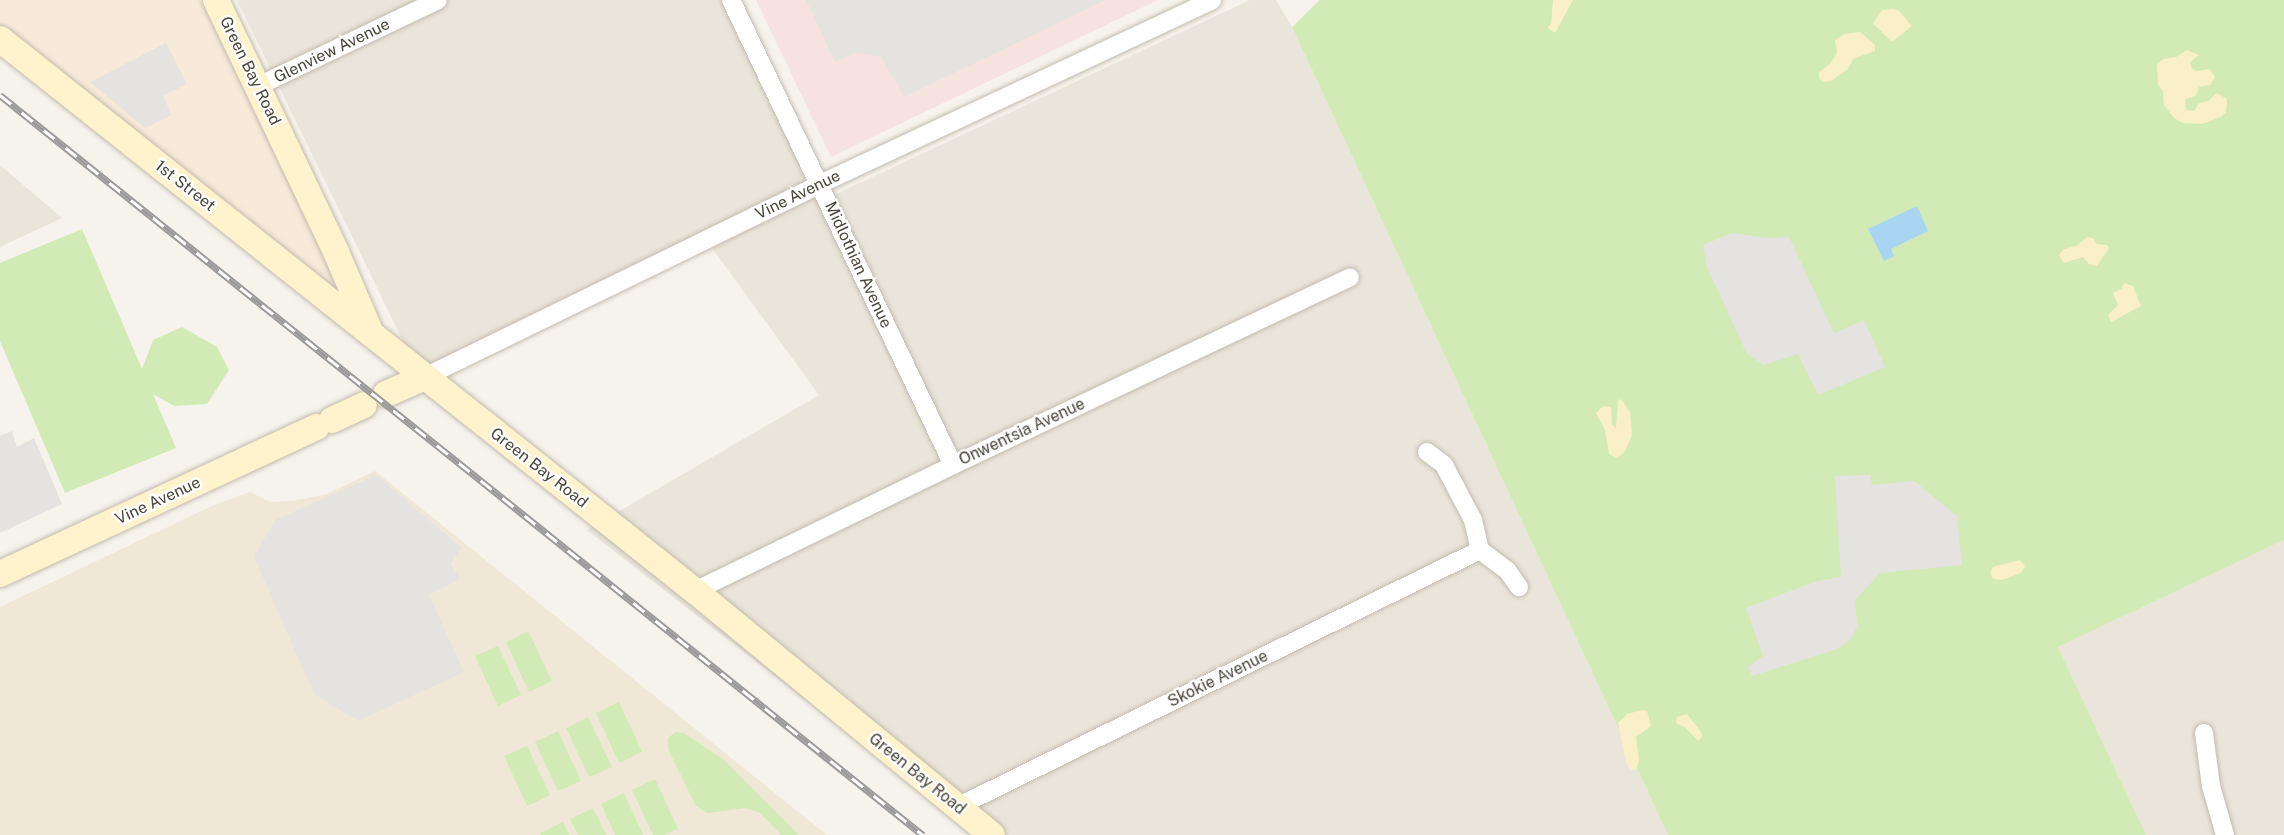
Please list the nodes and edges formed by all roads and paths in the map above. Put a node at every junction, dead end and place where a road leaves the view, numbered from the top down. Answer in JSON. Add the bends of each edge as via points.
{"nodes":[{"id":1,"x":216,"y":0,"type":"edge"},
{"id":2,"x":438,"y":0,"type":"edge"},
{"id":3,"x":731,"y":0,"type":"edge"},
{"id":4,"x":1212,"y":0,"type":"edge"},
{"id":5,"x":0,"y":39,"type":"edge"},
{"id":6,"x":258,"y":86,"type":"junction"},
{"id":7,"x":820,"y":184,"type":"junction"},
{"id":8,"x":1350,"y":277,"type":"dead end"},
{"id":9,"x":370,"y":332,"type":"junction"},
{"id":10,"x":425,"y":377,"type":"junction"},
{"id":11,"x":1427,"y":452,"type":"dead end"},
{"id":12,"x":953,"y":465,"type":"junction"},
{"id":13,"x":1480,"y":550,"type":"junction"},
{"id":14,"x":0,"y":574,"type":"edge"},
{"id":15,"x":1519,"y":587,"type":"dead end"},
{"id":16,"x":695,"y":591,"type":"junction"},
{"id":17,"x":2204,"y":733,"type":"dead end"},
{"id":18,"x":957,"y":807,"type":"junction"},
{"id":19,"x":992,"y":835,"type":"edge"},
{"id":20,"x":2225,"y":835,"type":"edge"}],
"edges":[{"from":1,"to":6,"type":"main road","name":"Green Bay Road"},
{"from":2,"to":6,"type":"street","name":"Glenview Avenue"},
{"from":3,"to":7,"type":"street","name":"Midlothian Avenue"},
{"from":4,"to":7,"type":"street","name":"Vine Avenue"},
{"from":5,"to":9,"type":"main road","name":"1st Street"},
{"from":6,"to":9,"type":"main road","name":"Green Bay Road"},
{"from":7,"to":10,"type":"street","name":"Vine Avenue"},
{"from":7,"to":12,"type":"street","name":"Midlothian Avenue"},
{"from":8,"to":12,"type":"street","name":"Onwentsia Avenue"},
{"from":9,"to":10,"type":"main road","name":"Green Bay Road"},
{"from":10,"to":14,"type":"main road","name":"Vine Avenue"},
{"from":10,"to":16,"type":"main road","name":"Green Bay Road"},
{"from":11,"to":13,"type":"street","via":[[1444,465],[1473,520]]},
{"from":12,"to":16,"type":"street","name":"Onwentsia Avenue"},
{"from":13,"to":15,"type":"street","via":[[1506,570]]},
{"from":13,"to":18,"type":"street","name":"Skokie Avenue"},
{"from":16,"to":18,"type":"main road","name":"Green Bay Road"},
{"from":17,"to":20,"type":"street","via":[[2211,786]]},
{"from":18,"to":19,"type":"main road","name":"Green Bay Road"}]}
